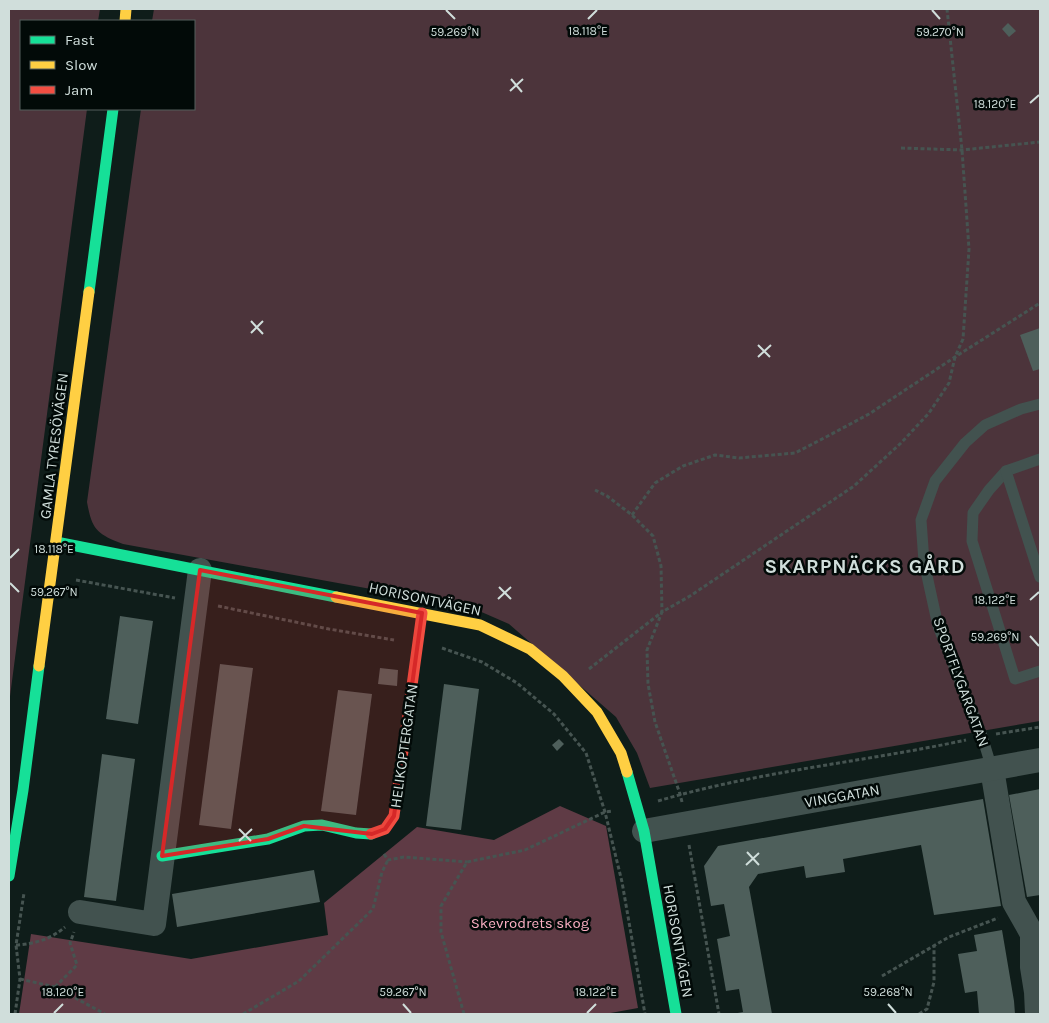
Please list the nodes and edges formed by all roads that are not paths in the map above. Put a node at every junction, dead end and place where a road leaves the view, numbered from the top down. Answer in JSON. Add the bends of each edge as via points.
{"nodes":[{"id":1,"x":113,"y":110,"type":"edge"},
{"id":2,"x":1040,"y":404,"type":"edge"},
{"id":3,"x":1040,"y":459,"type":"edge"},
{"id":4,"x":1006,"y":471,"type":"junction"},
{"id":5,"x":56,"y":542,"type":"junction"},
{"id":6,"x":200,"y":570,"type":"junction"},
{"id":7,"x":1040,"y":577,"type":"edge"},
{"id":8,"x":422,"y":613,"type":"junction"},
{"id":9,"x":1040,"y":671,"type":"edge"},
{"id":10,"x":1040,"y":760,"type":"edge"},
{"id":11,"x":992,"y":769,"type":"junction"},
{"id":12,"x":16,"y":789,"type":"edge"},
{"id":13,"x":644,"y":831,"type":"junction"},
{"id":14,"x":162,"y":856,"type":"junction"},
{"id":15,"x":9,"y":876,"type":"edge"},
{"id":16,"x":80,"y":912,"type":"road end"},
{"id":17,"x":676,"y":1014,"type":"edge"},
{"id":18,"x":1037,"y":1014,"type":"edge"}],
"edges":[{"from":1,"to":5,"type":"street","name":"GAMLA TYRESÖVÄGEN"},
{"from":2,"to":11,"type":"lane","name":"SPORTFLYGARGATAN","via":[[985,425],[965,442],[936,481],[921,520],[924,562],[938,626]]},
{"from":3,"to":4,"type":"lane"},
{"from":4,"to":7,"type":"lane"},
{"from":4,"to":9,"type":"lane","via":[[973,513],[972,541],[1015,679]]},
{"from":5,"to":6,"type":"street","name":"HORISONTVÄGEN"},
{"from":5,"to":12,"type":"street","name":"GAMLA TYRESÖVÄGEN"},
{"from":6,"to":8,"type":"street","name":"HORISONTVÄGEN"},
{"from":6,"to":14,"type":"street"},
{"from":8,"to":13,"type":"street","name":"HORISONTVÄGEN","via":[[480,625],[530,649],[570,684],[597,712],[621,753]]},
{"from":8,"to":14,"type":"street","name":"HELIKOPTERGATAN","via":[[394,816],[385,829],[372,834],[322,825],[304,826],[268,839]]},
{"from":10,"to":11,"type":"street","name":"VINGGATAN"},
{"from":11,"to":13,"type":"street","name":"VINGGATAN"},
{"from":11,"to":18,"type":"street","name":"SPORTFLYGARGATAN","via":[[1014,902],[1032,934]]},
{"from":12,"to":15,"type":"street","name":"GAMLA TYRESÖVÄGEN"},
{"from":13,"to":17,"type":"street","name":"HORISONTVÄGEN"},
{"from":14,"to":16,"type":"street","via":[[154,924]]}]}
